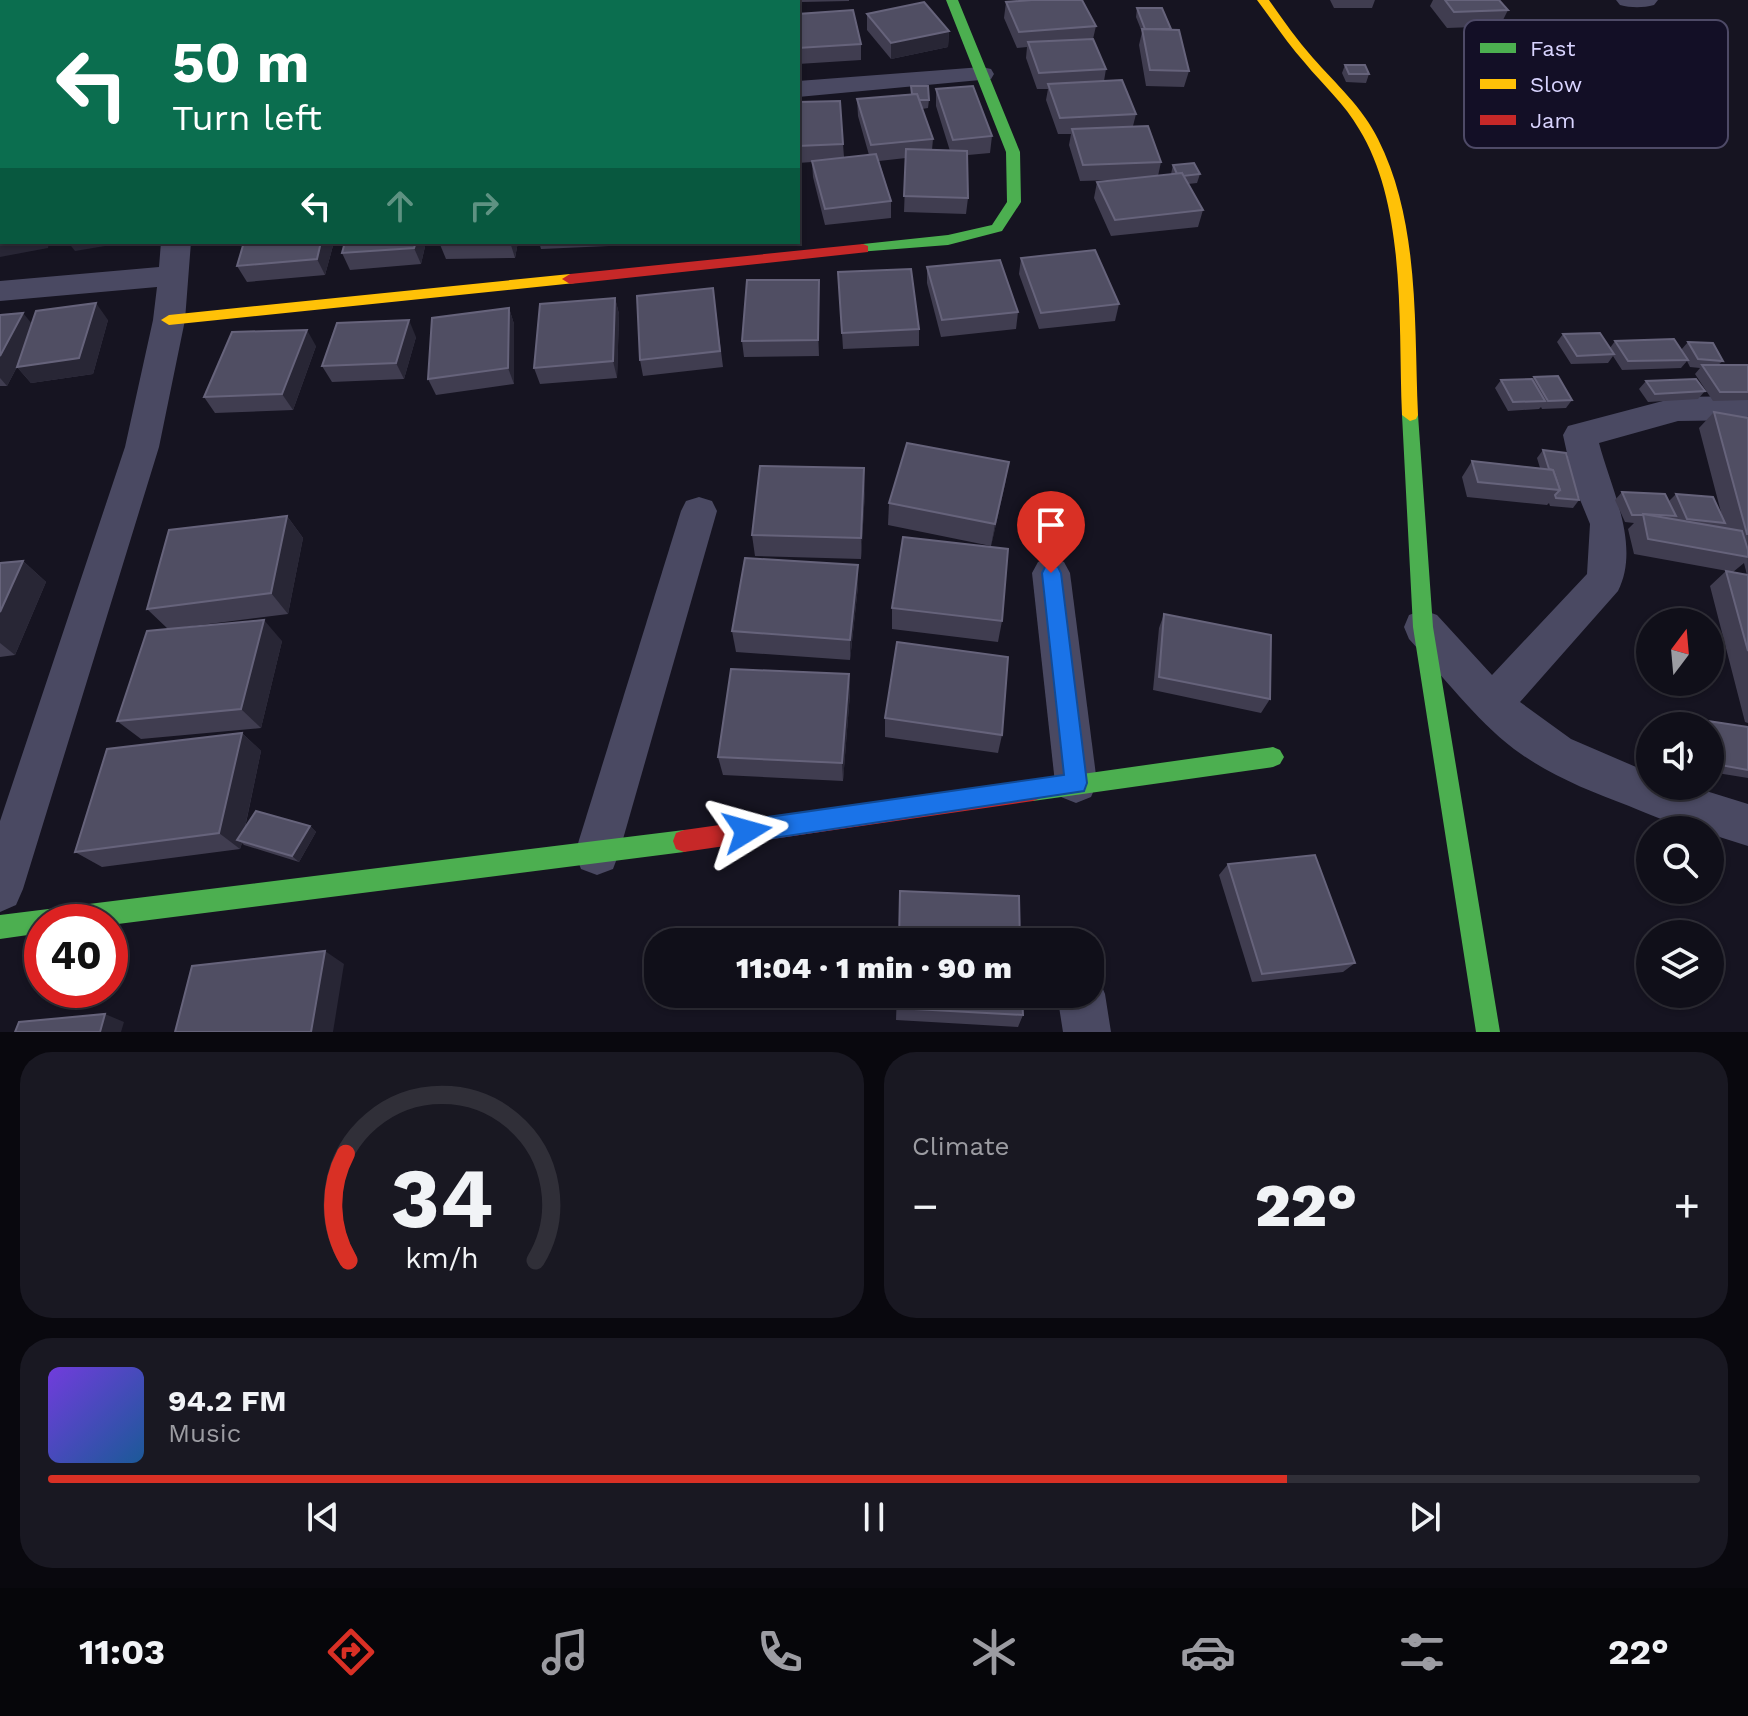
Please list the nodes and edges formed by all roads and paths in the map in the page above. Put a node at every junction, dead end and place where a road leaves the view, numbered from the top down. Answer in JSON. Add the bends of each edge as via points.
{"nodes":[{"id":1,"x":952,"y":0,"type":"edge"},
{"id":2,"x":1263,"y":0,"type":"edge"},
{"id":3,"x":1628,"y":0,"type":"edge"},
{"id":4,"x":1646,"y":0,"type":"edge"},
{"id":5,"x":982,"y":74,"type":"junction"},
{"id":6,"x":800,"y":89,"type":"edge"},
{"id":7,"x":174,"y":259,"type":"edge"},
{"id":8,"x":0,"y":291,"type":"edge"},
{"id":9,"x":169,"y":320,"type":"junction"},
{"id":10,"x":1748,"y":408,"type":"edge"},
{"id":11,"x":699,"y":511,"type":"dead end"},
{"id":12,"x":1051,"y":573,"type":"dead end"},
{"id":13,"x":1423,"y":627,"type":"junction"},
{"id":14,"x":1494,"y":702,"type":"junction"},
{"id":15,"x":1273,"y":757,"type":"dead end"},
{"id":16,"x":1076,"y":783,"type":"junction"},
{"id":17,"x":1748,"y":825,"type":"edge"},
{"id":18,"x":597,"y":853,"type":"junction"},
{"id":19,"x":0,"y":889,"type":"edge"},
{"id":20,"x":0,"y":927,"type":"edge"},
{"id":21,"x":1083,"y":1008,"type":"edge"},
{"id":22,"x":1087,"y":1032,"type":"edge"},
{"id":23,"x":1488,"y":1032,"type":"edge"}],
"edges":[{"from":1,"to":5,"type":"street"},
{"from":2,"to":13,"type":"street","via":[[1300,50],[1348,100],[1386,174],[1398,227]]},
{"from":3,"to":4,"type":"street"},
{"from":5,"to":6,"type":"street"},
{"from":5,"to":9,"type":"street","via":[[1013,152],[1014,202],[997,228],[948,240]]},
{"from":7,"to":8,"type":"street"},
{"from":7,"to":9,"type":"street"},
{"from":9,"to":19,"type":"street","via":[[142,447]]},
{"from":10,"to":14,"type":"street","via":[[1678,409],[1580,435],[1608,524],[1605,580]]},
{"from":11,"to":18,"type":"street"},
{"from":12,"to":16,"type":"street"},
{"from":13,"to":14,"type":"street"},
{"from":13,"to":23,"type":"street"},
{"from":14,"to":17,"type":"street","via":[[1528,735],[1568,761]]},
{"from":15,"to":16,"type":"street"},
{"from":16,"to":18,"type":"street"},
{"from":18,"to":20,"type":"street"},
{"from":21,"to":22,"type":"street"}]}
